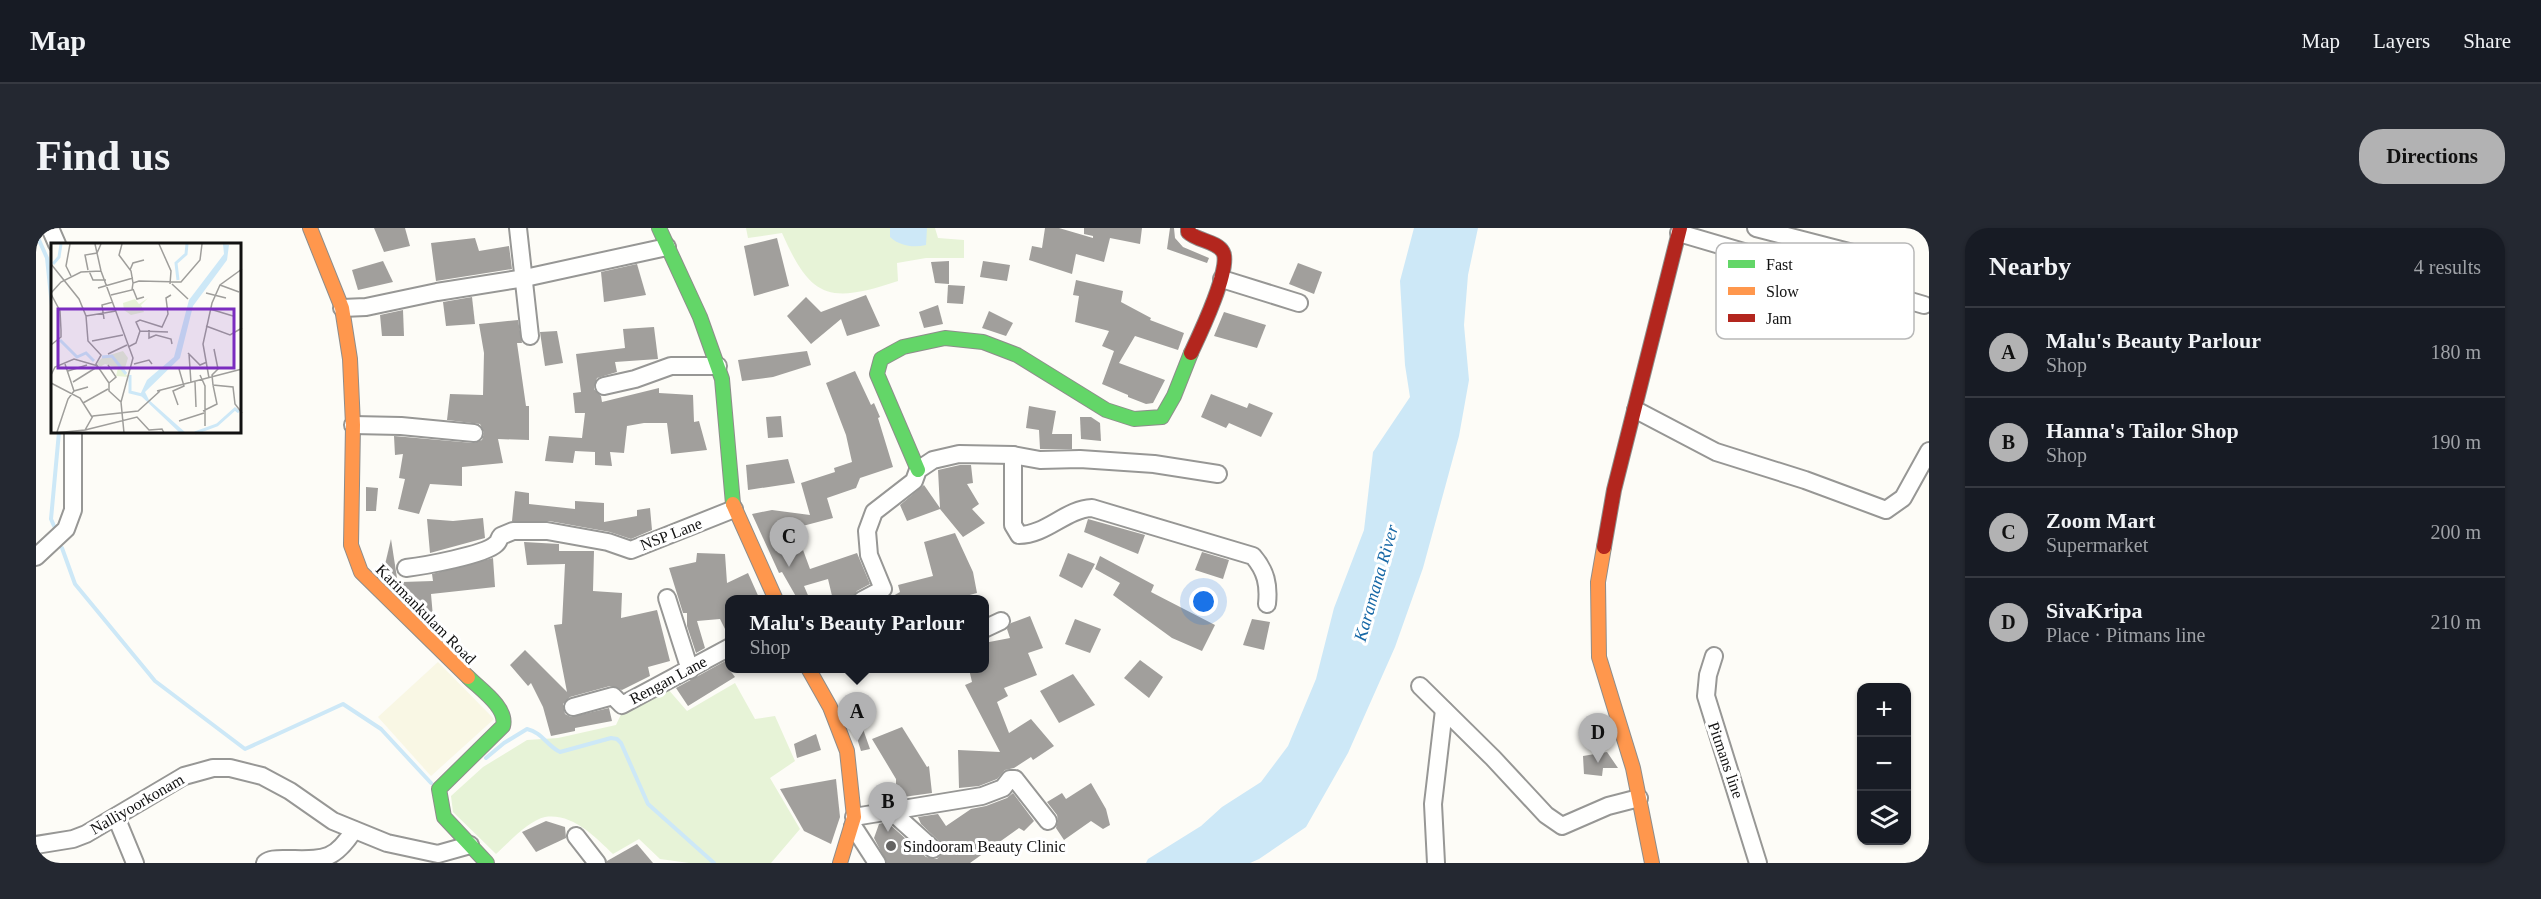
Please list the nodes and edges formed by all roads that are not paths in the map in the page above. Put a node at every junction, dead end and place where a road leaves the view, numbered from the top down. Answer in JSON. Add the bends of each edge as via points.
{"nodes":[{"id":1,"x":50,"y":228,"type":"edge"},
{"id":2,"x":310,"y":228,"type":"edge"},
{"id":3,"x":518,"y":228,"type":"edge"},
{"id":4,"x":659,"y":228,"type":"edge"},
{"id":5,"x":1188,"y":228,"type":"edge"},
{"id":6,"x":1756,"y":228,"type":"edge"},
{"id":7,"x":1680,"y":230,"type":"edge"},
{"id":8,"x":57,"y":243,"type":"edge"},
{"id":9,"x":1722,"y":243,"type":"edge"},
{"id":10,"x":1814,"y":243,"type":"edge"},
{"id":11,"x":667,"y":247,"type":"junction"},
{"id":12,"x":525,"y":279,"type":"junction"},
{"id":13,"x":1222,"y":279,"type":"junction"},
{"id":14,"x":1914,"y":302,"type":"edge"},
{"id":15,"x":1299,"y":303,"type":"dead end"},
{"id":16,"x":1924,"y":305,"type":"dead end"},
{"id":17,"x":342,"y":308,"type":"junction"},
{"id":18,"x":530,"y":336,"type":"dead end"},
{"id":19,"x":718,"y":366,"type":"junction"},
{"id":20,"x":604,"y":386,"type":"dead end"},
{"id":21,"x":1636,"y":410,"type":"junction"},
{"id":22,"x":353,"y":424,"type":"junction"},
{"id":23,"x":474,"y":433,"type":"dead end"},
{"id":24,"x":73,"y":434,"type":"edge"},
{"id":25,"x":1929,"y":452,"type":"edge"},
{"id":26,"x":1013,"y":455,"type":"junction"},
{"id":27,"x":918,"y":470,"type":"junction"},
{"id":28,"x":1218,"y":474,"type":"dead end"},
{"id":29,"x":734,"y":509,"type":"junction"},
{"id":30,"x":36,"y":557,"type":"edge"},
{"id":31,"x":406,"y":568,"type":"dead end"},
{"id":32,"x":775,"y":595,"type":"edge"},
{"id":33,"x":887,"y":595,"type":"edge"},
{"id":34,"x":667,"y":598,"type":"dead end"},
{"id":35,"x":1267,"y":604,"type":"dead end"},
{"id":36,"x":1001,"y":621,"type":"dead end"},
{"id":37,"x":989,"y":627,"type":"edge"},
{"id":38,"x":725,"y":649,"type":"edge"},
{"id":39,"x":1714,"y":656,"type":"dead end"},
{"id":40,"x":690,"y":670,"type":"junction"},
{"id":41,"x":810,"y":673,"type":"edge"},
{"id":42,"x":1420,"y":686,"type":"dead end"},
{"id":43,"x":573,"y":707,"type":"dead end"},
{"id":44,"x":1444,"y":710,"type":"junction"},
{"id":45,"x":1639,"y":798,"type":"junction"},
{"id":46,"x":892,"y":812,"type":"junction"},
{"id":47,"x":116,"y":817,"type":"junction"},
{"id":48,"x":1048,"y":821,"type":"dead end"},
{"id":49,"x":854,"y":822,"type":"junction"},
{"id":50,"x":354,"y":830,"type":"junction"},
{"id":51,"x":576,"y":836,"type":"dead end"},
{"id":52,"x":36,"y":845,"type":"edge"},
{"id":53,"x":470,"y":845,"type":"junction"},
{"id":54,"x":933,"y":849,"type":"dead end"},
{"id":55,"x":135,"y":863,"type":"edge"},
{"id":56,"x":265,"y":863,"type":"edge"},
{"id":57,"x":449,"y":863,"type":"edge"},
{"id":58,"x":487,"y":863,"type":"edge"},
{"id":59,"x":597,"y":863,"type":"edge"},
{"id":60,"x":840,"y":863,"type":"edge"},
{"id":61,"x":877,"y":863,"type":"edge"},
{"id":62,"x":1436,"y":863,"type":"edge"},
{"id":63,"x":1652,"y":863,"type":"edge"},
{"id":64,"x":1758,"y":863,"type":"edge"}],
"edges":[{"from":1,"to":8,"type":"street"},
{"from":2,"to":17,"type":"street","name":"Karimankulam Road"},
{"from":3,"to":12,"type":"street"},
{"from":4,"to":11,"type":"street"},
{"from":5,"to":13,"type":"street","via":[[1193,237],[1223,252]]},
{"from":6,"to":10,"type":"street"},
{"from":7,"to":9,"type":"street"},
{"from":7,"to":21,"type":"street"},
{"from":11,"to":12,"type":"street"},
{"from":11,"to":19,"type":"street","via":[[684,279]]},
{"from":12,"to":17,"type":"street"},
{"from":12,"to":18,"type":"street"},
{"from":13,"to":15,"type":"street"},
{"from":13,"to":27,"type":"street","via":[[1174,396],[1162,417],[1151,421],[1111,412],[1038,366],[971,338],[922,341],[883,356],[877,363],[878,374]]},
{"from":14,"to":16,"type":"street"},
{"from":17,"to":22,"type":"street","name":"Karimankulam Road","via":[[350,359]]},
{"from":19,"to":20,"type":"street","via":[[671,366]]},
{"from":19,"to":29,"type":"street"},
{"from":21,"to":25,"type":"street","via":[[1716,452],[1886,510],[1903,498]]},
{"from":21,"to":45,"type":"street","via":[[1614,490],[1597,606],[1599,657]]},
{"from":22,"to":23,"type":"street"},
{"from":22,"to":53,"type":"street","name":"Karimankulam Road","via":[[351,545],[361,572],[502,711],[505,719],[503,726],[439,789],[444,818]]},
{"from":24,"to":30,"type":"street","via":[[74,510],[66,529]]},
{"from":26,"to":27,"type":"street","via":[[958,454],[933,459]]},
{"from":26,"to":28,"type":"street","via":[[1154,464]]},
{"from":26,"to":35,"type":"street","via":[[1013,525],[1019,535],[1030,535],[1079,509],[1092,508],[1253,556],[1263,567]]},
{"from":27,"to":33,"type":"street","via":[[914,481],[874,512],[867,531],[869,555]]},
{"from":29,"to":31,"type":"street","name":"NSP Lane","via":[[631,550],[547,531],[513,531],[486,549]]},
{"from":29,"to":32,"type":"street"},
{"from":34,"to":40,"type":"street"},
{"from":36,"to":37,"type":"street"},
{"from":38,"to":40,"type":"street","name":"Rengan Lane"},
{"from":39,"to":64,"type":"street","name":"Pitmans line","via":[[1706,696]]},
{"from":40,"to":43,"type":"street","name":"Rengan Lane","via":[[622,705],[613,696]]},
{"from":41,"to":49,"type":"street","via":[[830,707],[847,751]]},
{"from":42,"to":44,"type":"street"},
{"from":44,"to":45,"type":"street","via":[[1546,815],[1562,826],[1608,806]]},
{"from":44,"to":62,"type":"street","via":[[1433,804]]},
{"from":45,"to":63,"type":"street"},
{"from":46,"to":48,"type":"street","via":[[982,796],[1015,779]]},
{"from":46,"to":49,"type":"street"},
{"from":46,"to":54,"type":"street"},
{"from":47,"to":50,"type":"street","name":"Nalliyoorkonam","via":[[184,776],[230,768],[262,776]]},
{"from":47,"to":52,"type":"street","name":"Nalliyoorkonam","via":[[74,840]]},
{"from":47,"to":55,"type":"street"},
{"from":49,"to":60,"type":"street"},
{"from":49,"to":61,"type":"street"},
{"from":50,"to":53,"type":"street","name":"Nalliyoorkonam","via":[[387,843],[431,853]]},
{"from":50,"to":56,"type":"street","via":[[344,850],[331,860],[279,859]]},
{"from":51,"to":59,"type":"street"},
{"from":53,"to":57,"type":"street"},
{"from":53,"to":58,"type":"street","name":"Karimankulam Road"}]}
